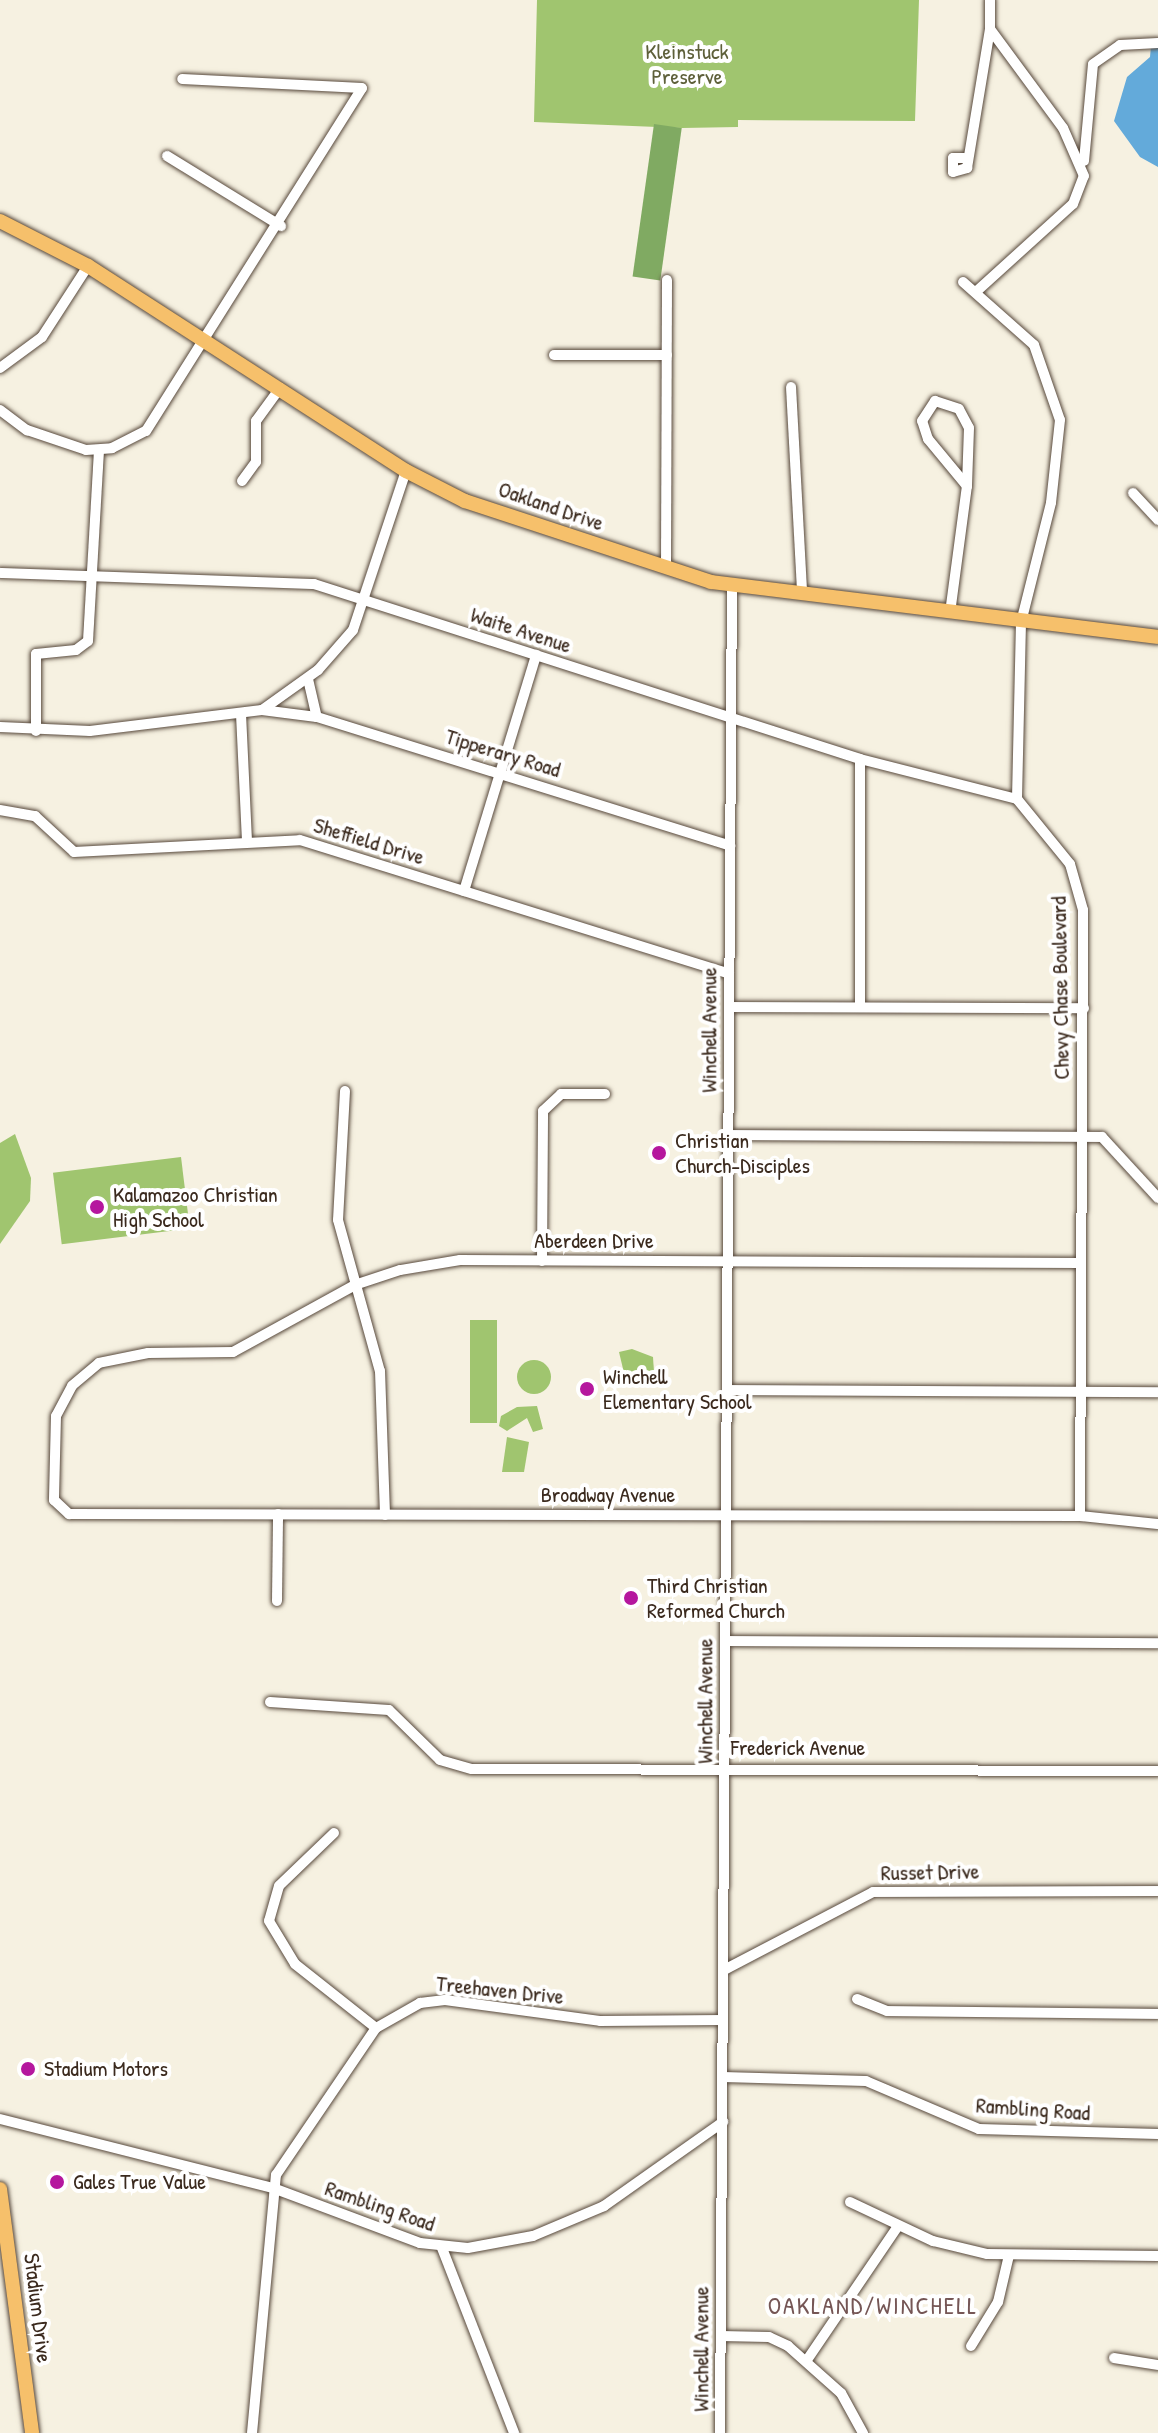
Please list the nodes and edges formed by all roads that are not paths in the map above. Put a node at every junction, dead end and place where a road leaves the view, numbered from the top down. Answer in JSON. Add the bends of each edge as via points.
{"nodes":[{"id":1,"x":990,"y":0,"type":"edge"},
{"id":2,"x":990,"y":29,"type":"junction"},
{"id":3,"x":1158,"y":43,"type":"edge"},
{"id":4,"x":182,"y":79,"type":"dead end"},
{"id":5,"x":167,"y":156,"type":"dead end"},
{"id":6,"x":964,"y":158,"type":"dead end"},
{"id":7,"x":1084,"y":163,"type":"junction"},
{"id":8,"x":0,"y":221,"type":"edge"},
{"id":9,"x":281,"y":226,"type":"junction"},
{"id":10,"x":88,"y":266,"type":"junction"},
{"id":11,"x":667,"y":280,"type":"dead end"},
{"id":12,"x":963,"y":282,"type":"dead end"},
{"id":13,"x":978,"y":290,"type":"junction"},
{"id":14,"x":202,"y":337,"type":"junction"},
{"id":15,"x":554,"y":355,"type":"dead end"},
{"id":16,"x":667,"y":355,"type":"junction"},
{"id":17,"x":0,"y":368,"type":"edge"},
{"id":18,"x":791,"y":387,"type":"dead end"},
{"id":19,"x":280,"y":388,"type":"junction"},
{"id":20,"x":0,"y":410,"type":"edge"},
{"id":21,"x":99,"y":451,"type":"junction"},
{"id":22,"x":406,"y":471,"type":"junction"},
{"id":23,"x":242,"y":481,"type":"dead end"},
{"id":24,"x":967,"y":486,"type":"junction"},
{"id":25,"x":1133,"y":493,"type":"dead end"},
{"id":26,"x":1158,"y":520,"type":"edge"},
{"id":27,"x":666,"y":568,"type":"junction"},
{"id":28,"x":0,"y":573,"type":"edge"},
{"id":29,"x":92,"y":575,"type":"junction"},
{"id":30,"x":732,"y":586,"type":"junction"},
{"id":31,"x":802,"y":593,"type":"junction"},
{"id":32,"x":368,"y":602,"type":"junction"},
{"id":33,"x":950,"y":613,"type":"junction"},
{"id":34,"x":1021,"y":622,"type":"junction"},
{"id":35,"x":1158,"y":637,"type":"edge"},
{"id":36,"x":536,"y":655,"type":"junction"},
{"id":37,"x":308,"y":679,"type":"junction"},
{"id":38,"x":262,"y":710,"type":"junction"},
{"id":39,"x":241,"y":714,"type":"junction"},
{"id":40,"x":317,"y":717,"type":"junction"},
{"id":41,"x":732,"y":717,"type":"junction"},
{"id":42,"x":0,"y":727,"type":"edge"},
{"id":43,"x":36,"y":731,"type":"junction"},
{"id":44,"x":860,"y":759,"type":"junction"},
{"id":45,"x":502,"y":773,"type":"junction"},
{"id":46,"x":1017,"y":799,"type":"junction"},
{"id":47,"x":0,"y":810,"type":"edge"},
{"id":48,"x":247,"y":839,"type":"junction"},
{"id":49,"x":730,"y":846,"type":"junction"},
{"id":50,"x":464,"y":891,"type":"junction"},
{"id":51,"x":729,"y":974,"type":"junction"},
{"id":52,"x":729,"y":1007,"type":"junction"},
{"id":53,"x":860,"y":1007,"type":"junction"},
{"id":54,"x":1084,"y":1008,"type":"junction"},
{"id":55,"x":345,"y":1091,"type":"dead end"},
{"id":56,"x":605,"y":1094,"type":"dead end"},
{"id":57,"x":728,"y":1135,"type":"junction"},
{"id":58,"x":1082,"y":1136,"type":"junction"},
{"id":59,"x":1158,"y":1198,"type":"edge"},
{"id":60,"x":542,"y":1261,"type":"junction"},
{"id":61,"x":727,"y":1262,"type":"junction"},
{"id":62,"x":1080,"y":1263,"type":"junction"},
{"id":63,"x":355,"y":1285,"type":"junction"},
{"id":64,"x":1080,"y":1389,"type":"junction"},
{"id":65,"x":727,"y":1390,"type":"junction"},
{"id":66,"x":1158,"y":1392,"type":"edge"},
{"id":67,"x":59,"y":1509,"type":"joint"},
{"id":68,"x":278,"y":1514,"type":"junction"},
{"id":69,"x":385,"y":1515,"type":"junction"},
{"id":70,"x":726,"y":1515,"type":"junction"},
{"id":71,"x":1080,"y":1516,"type":"junction"},
{"id":72,"x":1158,"y":1524,"type":"edge"},
{"id":73,"x":277,"y":1601,"type":"dead end"},
{"id":74,"x":726,"y":1641,"type":"junction"},
{"id":75,"x":1158,"y":1643,"type":"edge"},
{"id":76,"x":270,"y":1702,"type":"dead end"},
{"id":77,"x":724,"y":1767,"type":"junction"},
{"id":78,"x":1158,"y":1771,"type":"edge"},
{"id":79,"x":334,"y":1833,"type":"dead end"},
{"id":80,"x":1158,"y":1891,"type":"edge"},
{"id":81,"x":724,"y":1970,"type":"junction"},
{"id":82,"x":857,"y":1999,"type":"dead end"},
{"id":83,"x":1158,"y":2014,"type":"edge"},
{"id":84,"x":723,"y":2020,"type":"junction"},
{"id":85,"x":376,"y":2028,"type":"junction"},
{"id":86,"x":723,"y":2077,"type":"junction"},
{"id":87,"x":0,"y":2119,"type":"edge"},
{"id":88,"x":723,"y":2122,"type":"junction"},
{"id":89,"x":1158,"y":2134,"type":"edge"},
{"id":90,"x":273,"y":2188,"type":"junction"},
{"id":91,"x":0,"y":2189,"type":"edge"},
{"id":92,"x":850,"y":2202,"type":"dead end"},
{"id":93,"x":898,"y":2226,"type":"junction"},
{"id":94,"x":442,"y":2248,"type":"junction"},
{"id":95,"x":1009,"y":2255,"type":"junction"},
{"id":96,"x":1158,"y":2256,"type":"edge"},
{"id":97,"x":721,"y":2336,"type":"junction"},
{"id":98,"x":971,"y":2346,"type":"dead end"},
{"id":99,"x":1114,"y":2358,"type":"dead end"},
{"id":100,"x":807,"y":2360,"type":"junction"},
{"id":101,"x":1158,"y":2365,"type":"edge"},
{"id":102,"x":32,"y":2433,"type":"edge"},
{"id":103,"x":252,"y":2433,"type":"edge"},
{"id":104,"x":514,"y":2433,"type":"edge"},
{"id":105,"x":720,"y":2433,"type":"edge"},
{"id":106,"x":863,"y":2433,"type":"edge"}],
"edges":[{"from":1,"to":2,"type":"street"},
{"from":2,"to":6,"type":"street","via":[[987,78]]},
{"from":2,"to":7,"type":"street"},
{"from":3,"to":7,"type":"street","via":[[1120,45],[1093,64]]},
{"from":4,"to":9,"type":"street","via":[[362,88]]},
{"from":5,"to":9,"type":"street"},
{"from":7,"to":13,"type":"street","via":[[1073,204]]},
{"from":8,"to":10,"type":"main road","name":"Oakland Drive"},
{"from":9,"to":14,"type":"street"},
{"from":10,"to":14,"type":"main road","name":"Oakland Drive"},
{"from":10,"to":17,"type":"street","via":[[42,337]]},
{"from":11,"to":16,"type":"street"},
{"from":12,"to":13,"type":"street"},
{"from":13,"to":34,"type":"street","via":[[1034,345],[1060,420],[1051,503]]},
{"from":14,"to":19,"type":"main road","name":"Oakland Drive"},
{"from":14,"to":21,"type":"street","via":[[146,431]]},
{"from":15,"to":16,"type":"street"},
{"from":16,"to":27,"type":"street"},
{"from":18,"to":31,"type":"street"},
{"from":19,"to":22,"type":"main road","name":"Oakland Drive"},
{"from":19,"to":23,"type":"street","via":[[256,421],[256,462]]},
{"from":20,"to":21,"type":"street","via":[[27,430]]},
{"from":21,"to":29,"type":"street"},
{"from":22,"to":27,"type":"main road","name":"Oakland Drive","via":[[465,501]]},
{"from":22,"to":32,"type":"street"},
{"from":24,"to":24,"type":"street","via":[[928,439],[922,421],[935,401],[959,409],[969,428]]},
{"from":24,"to":33,"type":"street"},
{"from":25,"to":26,"type":"street"},
{"from":27,"to":30,"type":"main road","name":"Oakland Drive"},
{"from":28,"to":29,"type":"street","name":"Waite Avenue"},
{"from":29,"to":32,"type":"street","name":"Waite Avenue","via":[[287,581]]},
{"from":29,"to":43,"type":"street","via":[[86,645],[36,654]]},
{"from":30,"to":31,"type":"main road","name":"Oakland Drive"},
{"from":30,"to":41,"type":"street","name":"Winchell Avenue"},
{"from":31,"to":33,"type":"main road","name":"Oakland Drive"},
{"from":32,"to":36,"type":"street","name":"Waite Avenue"},
{"from":32,"to":37,"type":"street","via":[[340,647]]},
{"from":33,"to":34,"type":"main road","name":"Oakland Drive"},
{"from":34,"to":35,"type":"main road","name":"Oakland Drive"},
{"from":34,"to":46,"type":"street"},
{"from":36,"to":41,"type":"street","name":"Waite Avenue"},
{"from":36,"to":45,"type":"street"},
{"from":37,"to":38,"type":"street"},
{"from":37,"to":40,"type":"street"},
{"from":38,"to":39,"type":"street"},
{"from":38,"to":40,"type":"street","name":"Tipperary Road"},
{"from":39,"to":43,"type":"street"},
{"from":39,"to":48,"type":"street"},
{"from":40,"to":45,"type":"street","name":"Tipperary Road"},
{"from":41,"to":44,"type":"street","name":"Waite Avenue"},
{"from":41,"to":49,"type":"street","name":"Winchell Avenue"},
{"from":42,"to":43,"type":"street"},
{"from":44,"to":46,"type":"street","name":"Waite Avenue"},
{"from":44,"to":53,"type":"street"},
{"from":45,"to":49,"type":"street","name":"Tipperary Road"},
{"from":45,"to":50,"type":"street"},
{"from":46,"to":54,"type":"street","name":"Chevy Chase Boulevard","via":[[1054,838],[1076,878]]},
{"from":47,"to":48,"type":"street","name":"Sheffield Drive","via":[[35,816],[74,852]]},
{"from":48,"to":50,"type":"street","name":"Sheffield Drive","via":[[300,840]]},
{"from":49,"to":51,"type":"street","name":"Winchell Avenue"},
{"from":50,"to":51,"type":"street","name":"Sheffield Drive"},
{"from":51,"to":52,"type":"street","name":"Winchell Avenue"},
{"from":52,"to":53,"type":"street"},
{"from":52,"to":57,"type":"street","name":"Winchell Avenue"},
{"from":53,"to":54,"type":"street"},
{"from":54,"to":58,"type":"street","name":"Chevy Chase Boulevard"},
{"from":55,"to":63,"type":"street","via":[[338,1220]]},
{"from":56,"to":60,"type":"street","via":[[561,1094],[543,1111]]},
{"from":57,"to":58,"type":"street"},
{"from":57,"to":61,"type":"street","name":"Winchell Avenue"},
{"from":58,"to":59,"type":"street","via":[[1112,1143]]},
{"from":58,"to":62,"type":"street","name":"Chevy Chase Boulevard"},
{"from":60,"to":61,"type":"street","name":"Aberdeen Drive"},
{"from":60,"to":63,"type":"street","name":"Aberdeen Drive","via":[[448,1262]]},
{"from":61,"to":62,"type":"street","name":"Aberdeen Drive"},
{"from":61,"to":65,"type":"street","name":"Winchell Avenue"},
{"from":62,"to":64,"type":"street","name":"Chevy Chase Boulevard"},
{"from":63,"to":67,"type":"street","name":"Aberdeen Drive","via":[[233,1352],[129,1355],[99,1363],[61,1403],[53,1434]]},
{"from":63,"to":69,"type":"street","via":[[380,1371]]},
{"from":64,"to":65,"type":"street"},
{"from":64,"to":66,"type":"street"},
{"from":64,"to":71,"type":"street","name":"Chevy Chase Boulevard"},
{"from":65,"to":70,"type":"street","name":"Winchell Avenue"},
{"from":67,"to":68,"type":"street","name":"Broadway Avenue"},
{"from":68,"to":69,"type":"street","name":"Broadway Avenue"},
{"from":68,"to":73,"type":"street"},
{"from":69,"to":70,"type":"street","name":"Broadway Avenue"},
{"from":70,"to":71,"type":"street","name":"Broadway Avenue"},
{"from":70,"to":74,"type":"street","name":"Winchell Avenue"},
{"from":71,"to":72,"type":"street","name":"Broadway Avenue"},
{"from":74,"to":75,"type":"street"},
{"from":74,"to":77,"type":"street","name":"Winchell Avenue"},
{"from":76,"to":77,"type":"street","name":"Frederick Avenue","via":[[389,1710],[440,1760],[460,1768]]},
{"from":77,"to":78,"type":"street","name":"Frederick Avenue"},
{"from":77,"to":81,"type":"street","name":"Winchell Avenue"},
{"from":79,"to":85,"type":"street","via":[[279,1886],[269,1921],[295,1964]]},
{"from":80,"to":81,"type":"street","name":"Russet Drive","via":[[873,1892]]},
{"from":81,"to":84,"type":"street","name":"Winchell Avenue"},
{"from":82,"to":83,"type":"street","via":[[887,2011]]},
{"from":84,"to":85,"type":"street","name":"Treehaven Drive","via":[[600,2021],[445,2000],[420,2003]]},
{"from":84,"to":86,"type":"street","name":"Winchell Avenue"},
{"from":85,"to":90,"type":"street","name":"Treehaven Drive","via":[[290,2146]]},
{"from":86,"to":88,"type":"street","name":"Winchell Avenue"},
{"from":86,"to":89,"type":"street","name":"Rambling Road","via":[[866,2081],[979,2129]]},
{"from":87,"to":90,"type":"street","name":"Rambling Road"},
{"from":88,"to":94,"type":"street","name":"Rambling Road","via":[[604,2206],[553,2229],[507,2245]]},
{"from":88,"to":97,"type":"street","name":"Winchell Avenue"},
{"from":90,"to":94,"type":"street","name":"Rambling Road"},
{"from":90,"to":103,"type":"street","name":"Treehaven Drive"},
{"from":91,"to":102,"type":"main road","name":"Stadium Drive"},
{"from":92,"to":93,"type":"street"},
{"from":93,"to":95,"type":"street","via":[[971,2251]]},
{"from":93,"to":100,"type":"street"},
{"from":94,"to":104,"type":"street"},
{"from":95,"to":96,"type":"street"},
{"from":95,"to":98,"type":"street","via":[[998,2302]]},
{"from":97,"to":100,"type":"street","via":[[769,2337]]},
{"from":97,"to":105,"type":"street","name":"Winchell Avenue"},
{"from":99,"to":101,"type":"street"},
{"from":100,"to":106,"type":"street","via":[[847,2401]]}]}
